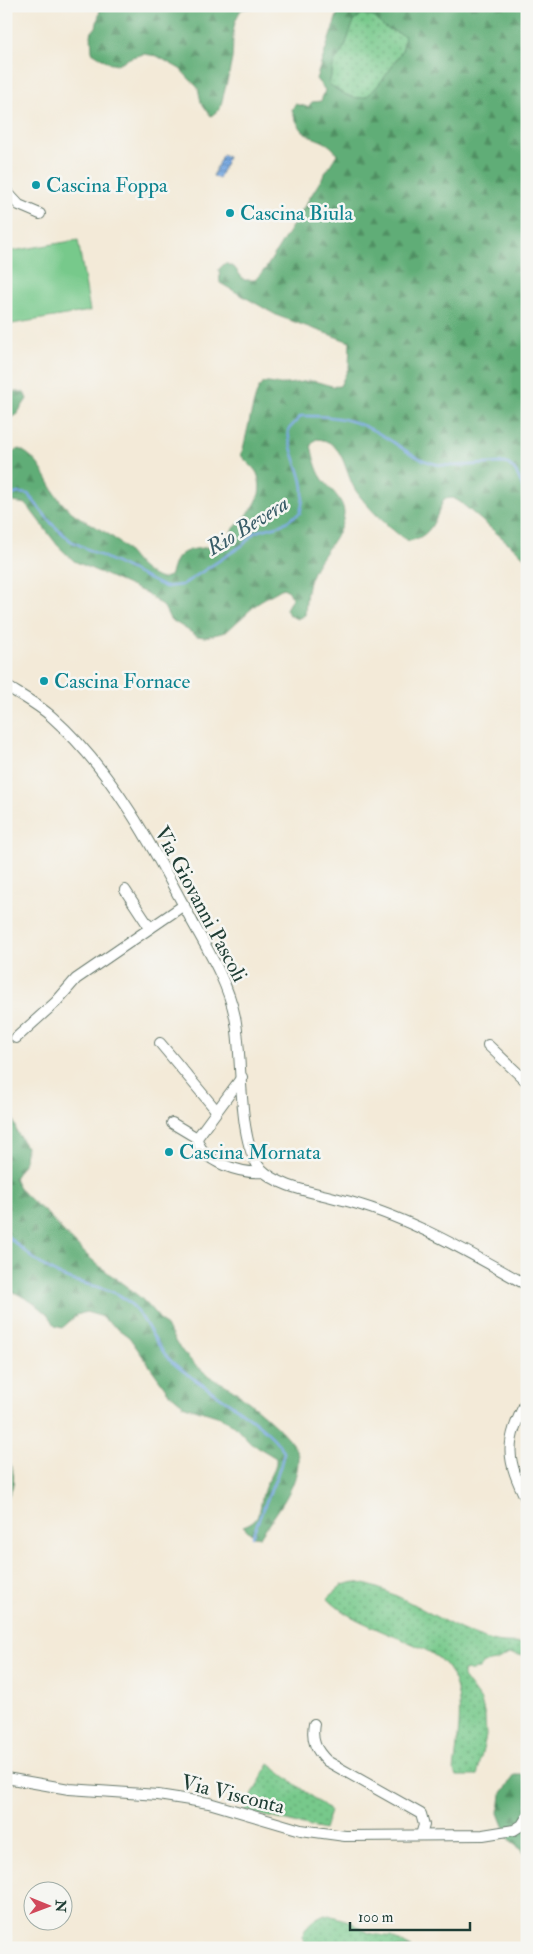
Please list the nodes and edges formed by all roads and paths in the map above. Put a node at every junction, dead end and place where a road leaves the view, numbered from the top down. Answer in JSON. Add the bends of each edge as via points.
{"nodes":[{"id":1,"x":6,"y":190,"type":"edge"},
{"id":2,"x":40,"y":214,"type":"dead end"},
{"id":3,"x":6,"y":686,"type":"edge"},
{"id":4,"x":125,"y":890,"type":"dead end"},
{"id":5,"x":184,"y":905,"type":"junction"},
{"id":6,"x":150,"y":928,"type":"junction"},
{"id":7,"x":16,"y":1038,"type":"dead end"},
{"id":8,"x":160,"y":1043,"type":"dead end"},
{"id":9,"x":488,"y":1045,"type":"dead end"},
{"id":10,"x":242,"y":1076,"type":"junction"},
{"id":11,"x":527,"y":1082,"type":"edge"},
{"id":12,"x":216,"y":1110,"type":"junction"},
{"id":13,"x":172,"y":1123,"type":"dead end"},
{"id":14,"x":197,"y":1138,"type":"junction"},
{"id":15,"x":264,"y":1172,"type":"junction"},
{"id":16,"x":527,"y":1285,"type":"edge"},
{"id":17,"x":527,"y":1400,"type":"edge"},
{"id":18,"x":527,"y":1502,"type":"edge"},
{"id":19,"x":314,"y":1724,"type":"dead end"},
{"id":20,"x":6,"y":1778,"type":"edge"},
{"id":21,"x":527,"y":1817,"type":"edge"},
{"id":22,"x":421,"y":1835,"type":"junction"}],
"edges":[{"from":1,"to":2,"type":"street","via":[[19,205]]},
{"from":3,"to":5,"type":"street","name":"Via Giovanni Pascoli","via":[[54,718],[91,760],[140,829]]},
{"from":4,"to":6,"type":"street"},
{"from":5,"to":6,"type":"street"},
{"from":5,"to":10,"type":"street","name":"Via Giovanni Pascoli","via":[[232,1003]]},
{"from":6,"to":7,"type":"street","via":[[76,979],[44,1015]]},
{"from":8,"to":12,"type":"street"},
{"from":9,"to":11,"type":"street"},
{"from":10,"to":12,"type":"street"},
{"from":10,"to":15,"type":"street","name":"Via Giovanni Pascoli","via":[[247,1140],[254,1159]]},
{"from":12,"to":14,"type":"street"},
{"from":13,"to":14,"type":"street"},
{"from":14,"to":15,"type":"street","via":[[200,1149],[211,1158],[250,1172]]},
{"from":15,"to":16,"type":"street","via":[[295,1187],[375,1209],[443,1240]]},
{"from":17,"to":18,"type":"street","via":[[509,1448],[510,1459]]},
{"from":19,"to":22,"type":"street","via":[[316,1749],[327,1761],[421,1814],[424,1825]]},
{"from":20,"to":22,"type":"street","name":"Via Visconta","via":[[69,1789],[158,1795],[209,1803],[252,1818],[323,1834]]},
{"from":21,"to":22,"type":"street","name":"Via Visconta","via":[[518,1828],[508,1832]]}]}
